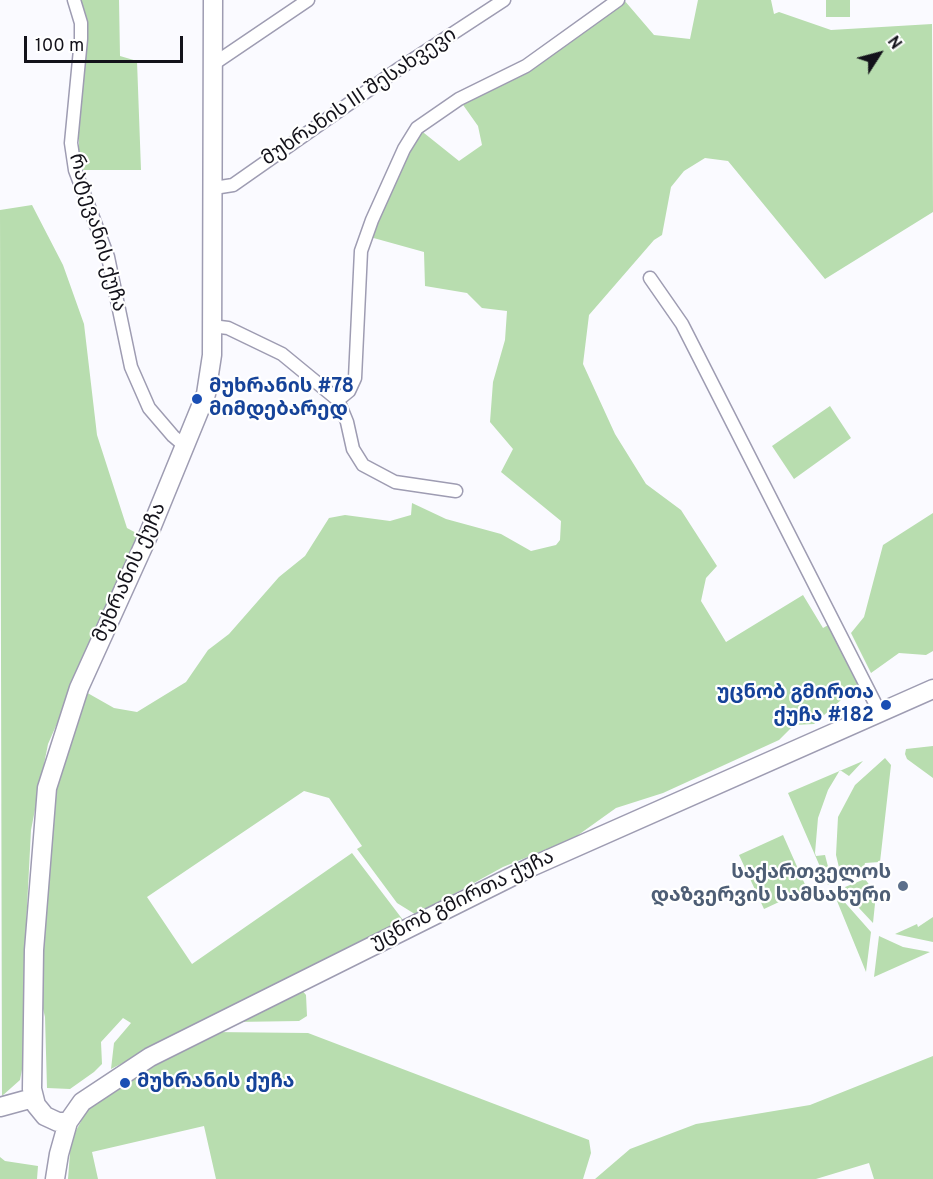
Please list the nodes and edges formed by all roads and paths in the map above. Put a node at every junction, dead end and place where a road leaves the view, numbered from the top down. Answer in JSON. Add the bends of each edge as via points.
{"nodes":[{"id":1,"x":74,"y":0,"type":"edge"},
{"id":2,"x":213,"y":0,"type":"edge"},
{"id":3,"x":308,"y":0,"type":"edge"},
{"id":4,"x":504,"y":0,"type":"edge"},
{"id":5,"x":618,"y":0,"type":"edge"},
{"id":6,"x":212,"y":65,"type":"junction"},
{"id":7,"x":214,"y":188,"type":"junction"},
{"id":8,"x":650,"y":278,"type":"dead end"},
{"id":9,"x":212,"y":326,"type":"junction"},
{"id":10,"x":338,"y":400,"type":"junction"},
{"id":11,"x":186,"y":447,"type":"junction"},
{"id":12,"x":456,"y":491,"type":"dead end"},
{"id":13,"x":933,"y":689,"type":"edge"},
{"id":14,"x":880,"y":713,"type":"junction"},
{"id":15,"x":33,"y":1098,"type":"junction"},
{"id":16,"x":0,"y":1107,"type":"edge"},
{"id":17,"x":68,"y":1122,"type":"junction"},
{"id":18,"x":55,"y":1179,"type":"edge"}],
"edges":[{"from":1,"to":11,"type":"street","name":"რატევანის ქუჩა","via":[[81,24],[71,143],[75,171],[108,256],[131,367],[149,408]]},
{"from":2,"to":6,"type":"street","name":"მუხრანის ქუჩა"},
{"from":3,"to":6,"type":"street"},
{"from":4,"to":7,"type":"street","name":"მუხრანის III შესახვევი","via":[[233,185]]},
{"from":5,"to":10,"type":"street","via":[[526,66],[459,99],[417,128],[404,149],[361,251],[355,378],[349,391]]},
{"from":6,"to":7,"type":"street","name":"მუხრანის ქუჩა"},
{"from":7,"to":9,"type":"street","name":"მუხრანის ქუჩა"},
{"from":8,"to":14,"type":"street","via":[[682,324]]},
{"from":9,"to":10,"type":"street","via":[[228,328],[282,354]]},
{"from":9,"to":11,"type":"street","name":"მუხრანის ქუჩა","via":[[206,394]]},
{"from":10,"to":12,"type":"street","via":[[353,449],[363,465],[395,482]]},
{"from":11,"to":15,"type":"street","name":"მუხრანის ქუჩა","via":[[79,688],[47,788],[34,950]]},
{"from":13,"to":14,"type":"street","name":"უცნობ გმირთა ქუჩა"},
{"from":14,"to":17,"type":"street","name":"უცნობ გმირთა ქუჩა","via":[[531,867],[350,956],[150,1057],[82,1102]]},
{"from":15,"to":16,"type":"street"},
{"from":15,"to":17,"type":"street","via":[[45,1116]]},
{"from":17,"to":18,"type":"street","name":"უცნობ გმირთა ქუჩა"}]}
